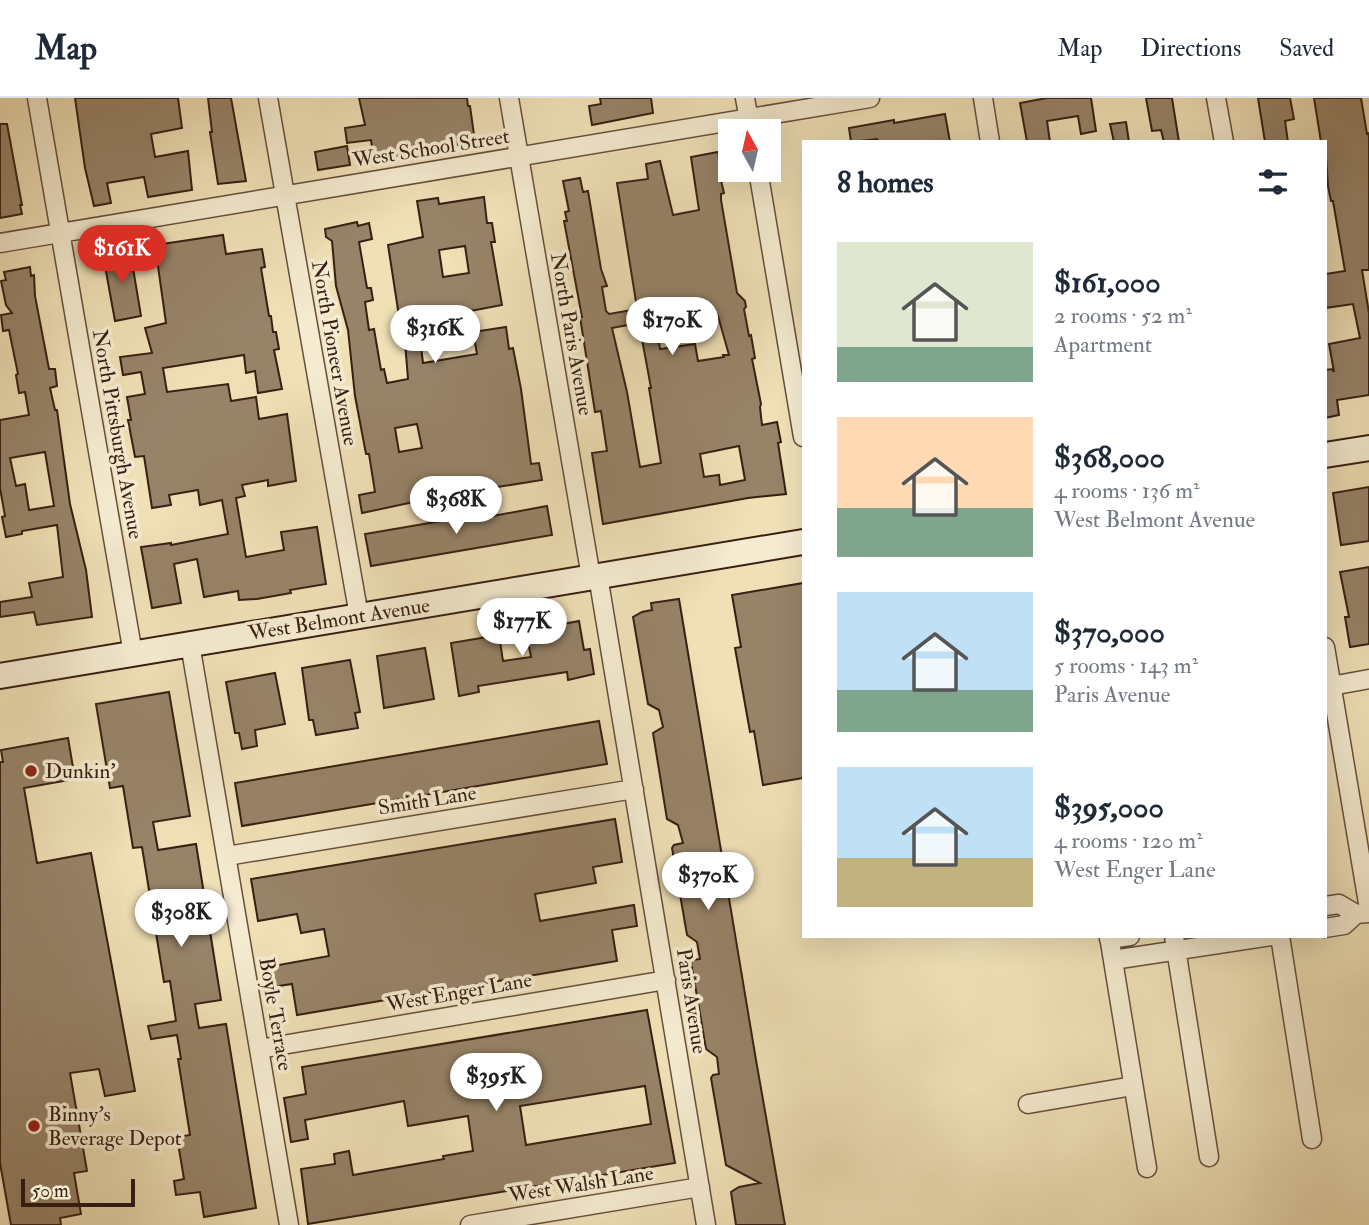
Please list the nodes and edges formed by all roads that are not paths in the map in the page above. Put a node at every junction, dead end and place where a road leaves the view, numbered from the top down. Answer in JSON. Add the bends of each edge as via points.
{"nodes":[{"id":1,"x":37,"y":98,"type":"edge"},
{"id":2,"x":268,"y":98,"type":"edge"},
{"id":3,"x":509,"y":98,"type":"edge"},
{"id":4,"x":745,"y":98,"type":"edge"},
{"id":5,"x":870,"y":98,"type":"edge"},
{"id":6,"x":982,"y":98,"type":"edge"},
{"id":7,"x":1216,"y":98,"type":"edge"},
{"id":8,"x":749,"y":119,"type":"edge"},
{"id":9,"x":777,"y":119,"type":"edge"},
{"id":10,"x":718,"y":129,"type":"edge"},
{"id":11,"x":990,"y":140,"type":"edge"},
{"id":12,"x":1224,"y":140,"type":"edge"},
{"id":13,"x":519,"y":157,"type":"junction"},
{"id":14,"x":760,"y":182,"type":"edge"},
{"id":15,"x":284,"y":196,"type":"junction"},
{"id":16,"x":61,"y":233,"type":"junction"},
{"id":17,"x":0,"y":243,"type":"edge"},
{"id":18,"x":802,"y":432,"type":"edge"},
{"id":19,"x":1369,"y":448,"type":"edge"},
{"id":20,"x":1327,"y":455,"type":"edge"},
{"id":21,"x":802,"y":542,"type":"edge"},
{"id":22,"x":594,"y":577,"type":"junction"},
{"id":23,"x":359,"y":616,"type":"junction"},
{"id":24,"x":190,"y":644,"type":"junction"},
{"id":25,"x":133,"y":654,"type":"junction"},
{"id":26,"x":1327,"y":660,"type":"edge"},
{"id":27,"x":0,"y":676,"type":"edge"},
{"id":28,"x":1369,"y":679,"type":"edge"},
{"id":29,"x":1331,"y":686,"type":"junction"},
{"id":30,"x":634,"y":789,"type":"junction"},
{"id":31,"x":227,"y":856,"type":"junction"},
{"id":32,"x":1327,"y":906,"type":"edge"},
{"id":33,"x":1365,"y":912,"type":"edge"},
{"id":34,"x":1327,"y":928,"type":"edge"},
{"id":35,"x":1109,"y":938,"type":"edge"},
{"id":36,"x":1247,"y":938,"type":"edge"},
{"id":37,"x":1280,"y":938,"type":"edge"},
{"id":38,"x":1175,"y":944,"type":"edge"},
{"id":39,"x":1113,"y":960,"type":"junction"},
{"id":40,"x":666,"y":981,"type":"junction"},
{"id":41,"x":259,"y":1049,"type":"junction"},
{"id":42,"x":1133,"y":1086,"type":"junction"},
{"id":43,"x":1028,"y":1104,"type":"dead end"},
{"id":44,"x":1312,"y":1139,"type":"dead end"},
{"id":45,"x":1209,"y":1157,"type":"dead end"},
{"id":46,"x":1147,"y":1168,"type":"dead end"},
{"id":47,"x":700,"y":1187,"type":"junction"},
{"id":48,"x":289,"y":1225,"type":"edge"},
{"id":49,"x":470,"y":1225,"type":"edge"},
{"id":50,"x":706,"y":1225,"type":"edge"}],
"edges":[{"from":1,"to":16,"type":"street","name":"North Pittsburgh Avenue"},
{"from":2,"to":15,"type":"street","name":"North Pioneer Avenue"},
{"from":3,"to":13,"type":"street","name":"North Paris Avenue"},
{"from":4,"to":8,"type":"street"},
{"from":5,"to":9,"type":"street","name":"West School Street"},
{"from":6,"to":11,"type":"street"},
{"from":7,"to":12,"type":"street"},
{"from":10,"to":13,"type":"street","name":"West School Street"},
{"from":13,"to":15,"type":"street","name":"West School Street"},
{"from":13,"to":22,"type":"street","name":"North Paris Avenue"},
{"from":14,"to":18,"type":"street"},
{"from":15,"to":16,"type":"street","name":"West School Street"},
{"from":15,"to":23,"type":"street","name":"North Pioneer Avenue"},
{"from":16,"to":17,"type":"street","name":"West School Street"},
{"from":16,"to":25,"type":"street","name":"North Pittsburgh Avenue"},
{"from":19,"to":20,"type":"main road"},
{"from":21,"to":22,"type":"main road","name":"West Belmont Avenue"},
{"from":22,"to":23,"type":"main road","name":"West Belmont Avenue"},
{"from":22,"to":30,"type":"street","name":"Paris Avenue"},
{"from":23,"to":24,"type":"main road","name":"West Belmont Avenue"},
{"from":24,"to":25,"type":"main road","name":"West Belmont Avenue"},
{"from":24,"to":31,"type":"street","name":"Boyle Terrace"},
{"from":25,"to":27,"type":"main road","name":"West Belmont Avenue"},
{"from":26,"to":29,"type":"street"},
{"from":28,"to":29,"type":"street"},
{"from":29,"to":33,"type":"street"},
{"from":30,"to":31,"type":"street","name":"Smith Lane"},
{"from":30,"to":40,"type":"street","name":"Paris Avenue"},
{"from":31,"to":41,"type":"street","name":"Boyle Terrace"},
{"from":32,"to":33,"type":"street","via":[[1339,904]]},
{"from":33,"to":34,"type":"street","via":[[1344,925]]},
{"from":35,"to":39,"type":"street"},
{"from":36,"to":38,"type":"street"},
{"from":37,"to":44,"type":"street"},
{"from":38,"to":39,"type":"street"},
{"from":38,"to":45,"type":"street"},
{"from":39,"to":42,"type":"street"},
{"from":40,"to":41,"type":"street","name":"West Enger Lane"},
{"from":40,"to":47,"type":"street","name":"Paris Avenue"},
{"from":41,"to":48,"type":"street","name":"Boyle Terrace"},
{"from":42,"to":43,"type":"street"},
{"from":42,"to":46,"type":"street"},
{"from":47,"to":49,"type":"street","name":"West Walsh Lane"},
{"from":47,"to":50,"type":"street","name":"Paris Avenue"}]}
